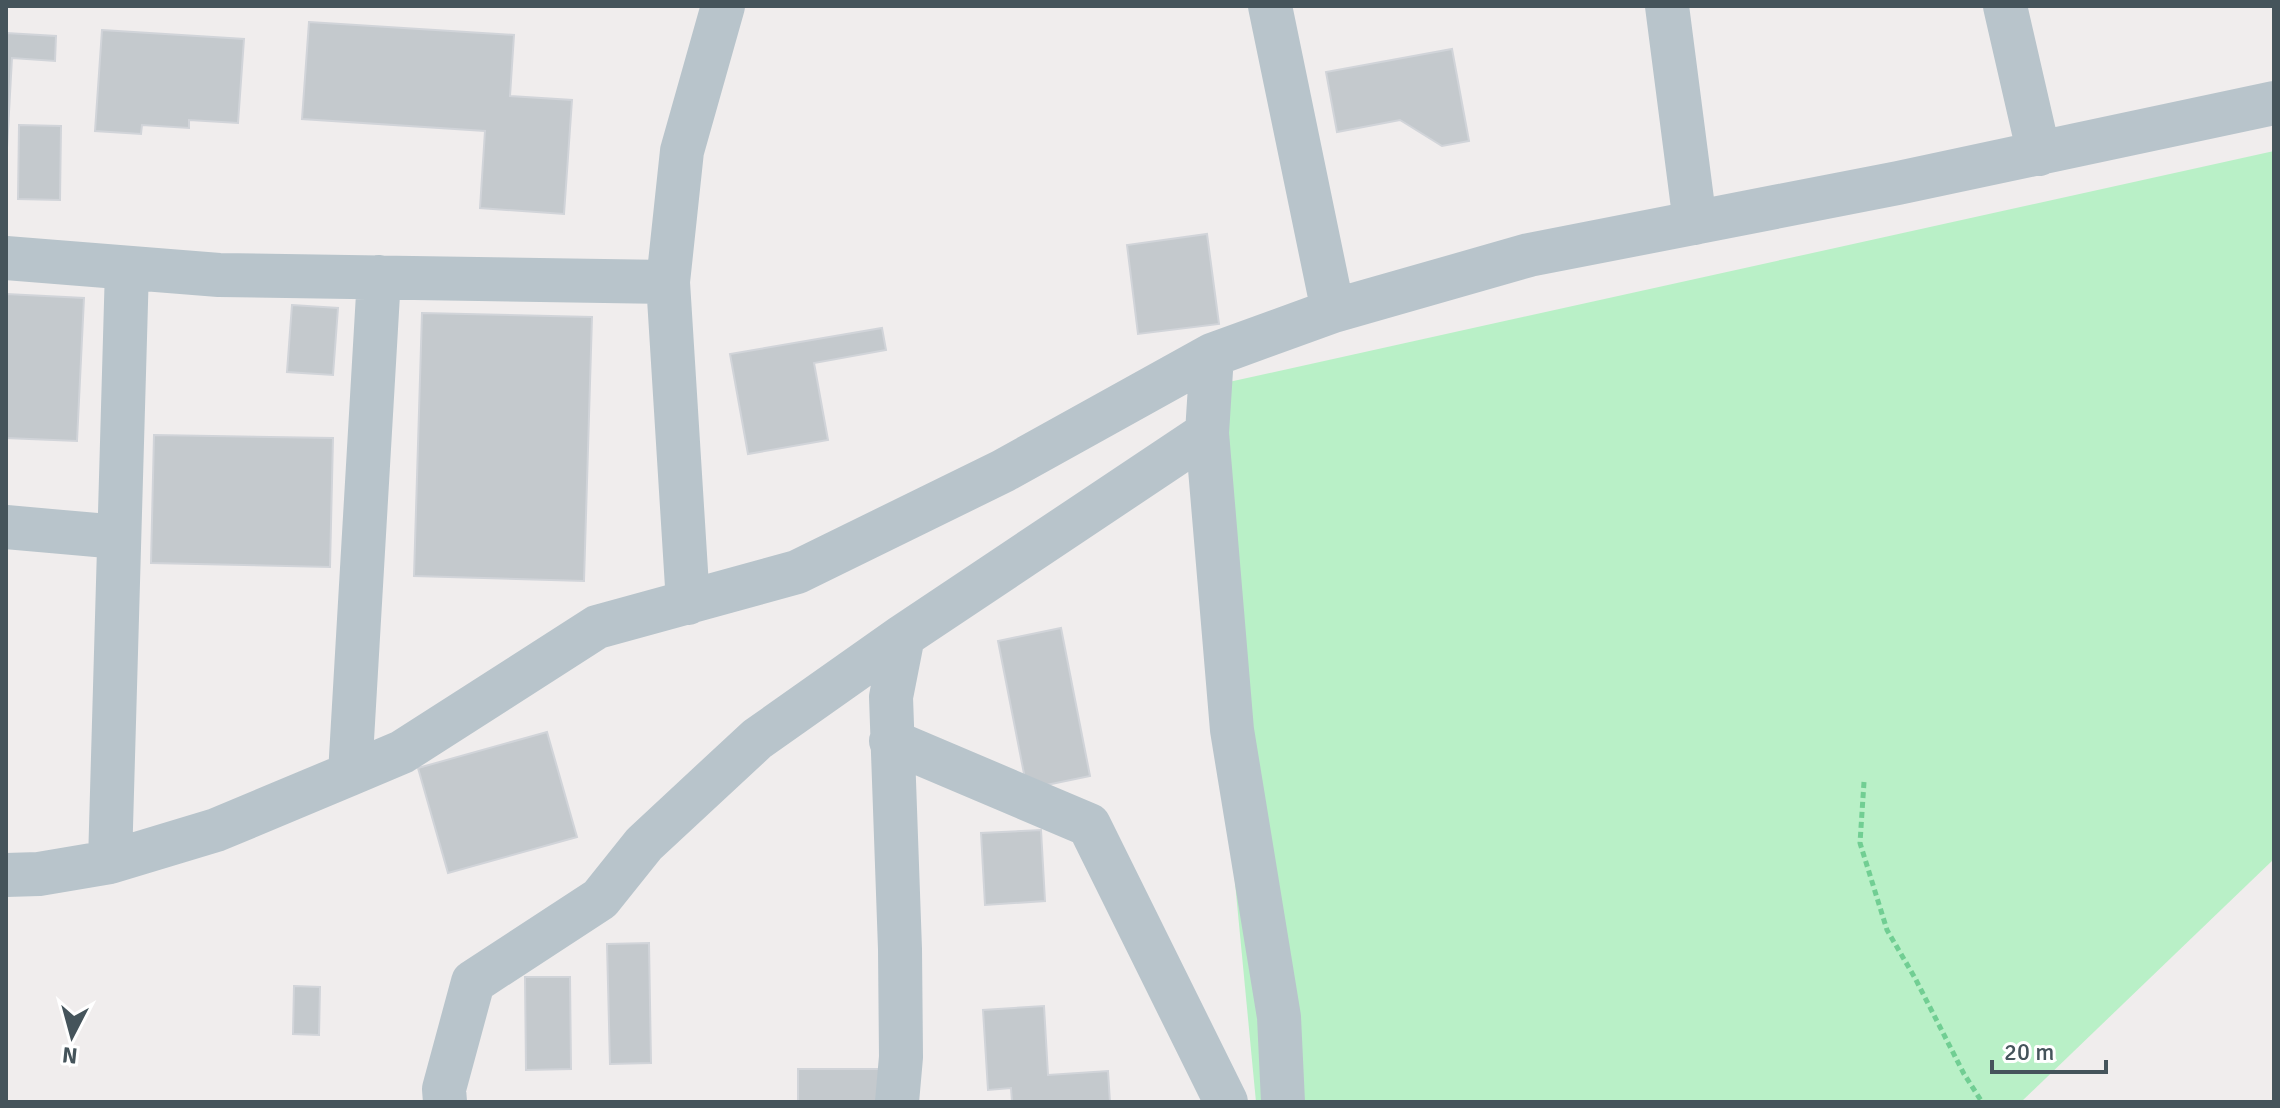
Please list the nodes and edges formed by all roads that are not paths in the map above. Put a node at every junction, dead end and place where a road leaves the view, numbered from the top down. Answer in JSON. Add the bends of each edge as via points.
{"nodes":[{"id":1,"x":723,"y":6,"type":"edge"},
{"id":2,"x":1270,"y":6,"type":"edge"},
{"id":3,"x":1667,"y":6,"type":"edge"},
{"id":4,"x":2005,"y":6,"type":"edge"},
{"id":5,"x":2274,"y":103,"type":"edge"},
{"id":6,"x":2039,"y":154,"type":"junction"},
{"id":7,"x":1695,"y":223,"type":"junction"},
{"id":8,"x":6,"y":258,"type":"edge"},
{"id":9,"x":127,"y":268,"type":"junction"},
{"id":10,"x":379,"y":277,"type":"junction"},
{"id":11,"x":668,"y":282,"type":"junction"},
{"id":12,"x":1333,"y":311,"type":"junction"},
{"id":13,"x":1212,"y":355,"type":"junction"},
{"id":14,"x":1207,"y":433,"type":"junction"},
{"id":15,"x":6,"y":527,"type":"edge"},
{"id":16,"x":119,"y":537,"type":"junction"},
{"id":17,"x":688,"y":603,"type":"junction"},
{"id":18,"x":903,"y":636,"type":"junction"},
{"id":19,"x":891,"y":741,"type":"junction"},
{"id":20,"x":350,"y":774,"type":"junction"},
{"id":21,"x":110,"y":862,"type":"junction"},
{"id":22,"x":6,"y":875,"type":"edge"},
{"id":23,"x":445,"y":1102,"type":"edge"},
{"id":24,"x":897,"y":1102,"type":"edge"},
{"id":25,"x":1226,"y":1102,"type":"edge"},
{"id":26,"x":1283,"y":1102,"type":"edge"}],
"edges":[{"from":1,"to":11,"type":"street","via":[[682,151]]},
{"from":2,"to":12,"type":"street"},
{"from":3,"to":7,"type":"street"},
{"from":4,"to":6,"type":"street"},
{"from":5,"to":6,"type":"street"},
{"from":6,"to":7,"type":"street"},
{"from":7,"to":12,"type":"street","via":[[1529,255]]},
{"from":8,"to":9,"type":"street"},
{"from":9,"to":10,"type":"street"},
{"from":9,"to":16,"type":"street"},
{"from":10,"to":11,"type":"street"},
{"from":10,"to":20,"type":"street"},
{"from":11,"to":17,"type":"street"},
{"from":12,"to":13,"type":"street"},
{"from":13,"to":14,"type":"street"},
{"from":13,"to":17,"type":"street","via":[[1003,471],[797,572]]},
{"from":14,"to":18,"type":"street"},
{"from":14,"to":26,"type":"street","via":[[1232,730],[1279,1017]]},
{"from":15,"to":16,"type":"street"},
{"from":16,"to":21,"type":"street"},
{"from":17,"to":20,"type":"street","via":[[597,627],[402,752]]},
{"from":18,"to":19,"type":"street","via":[[891,697]]},
{"from":18,"to":23,"type":"street","via":[[757,739],[644,844],[600,899],[473,982]]},
{"from":19,"to":24,"type":"street","via":[[900,949]]},
{"from":19,"to":25,"type":"street","via":[[1089,825]]},
{"from":20,"to":21,"type":"street","via":[[216,830]]},
{"from":21,"to":22,"type":"street"}]}
